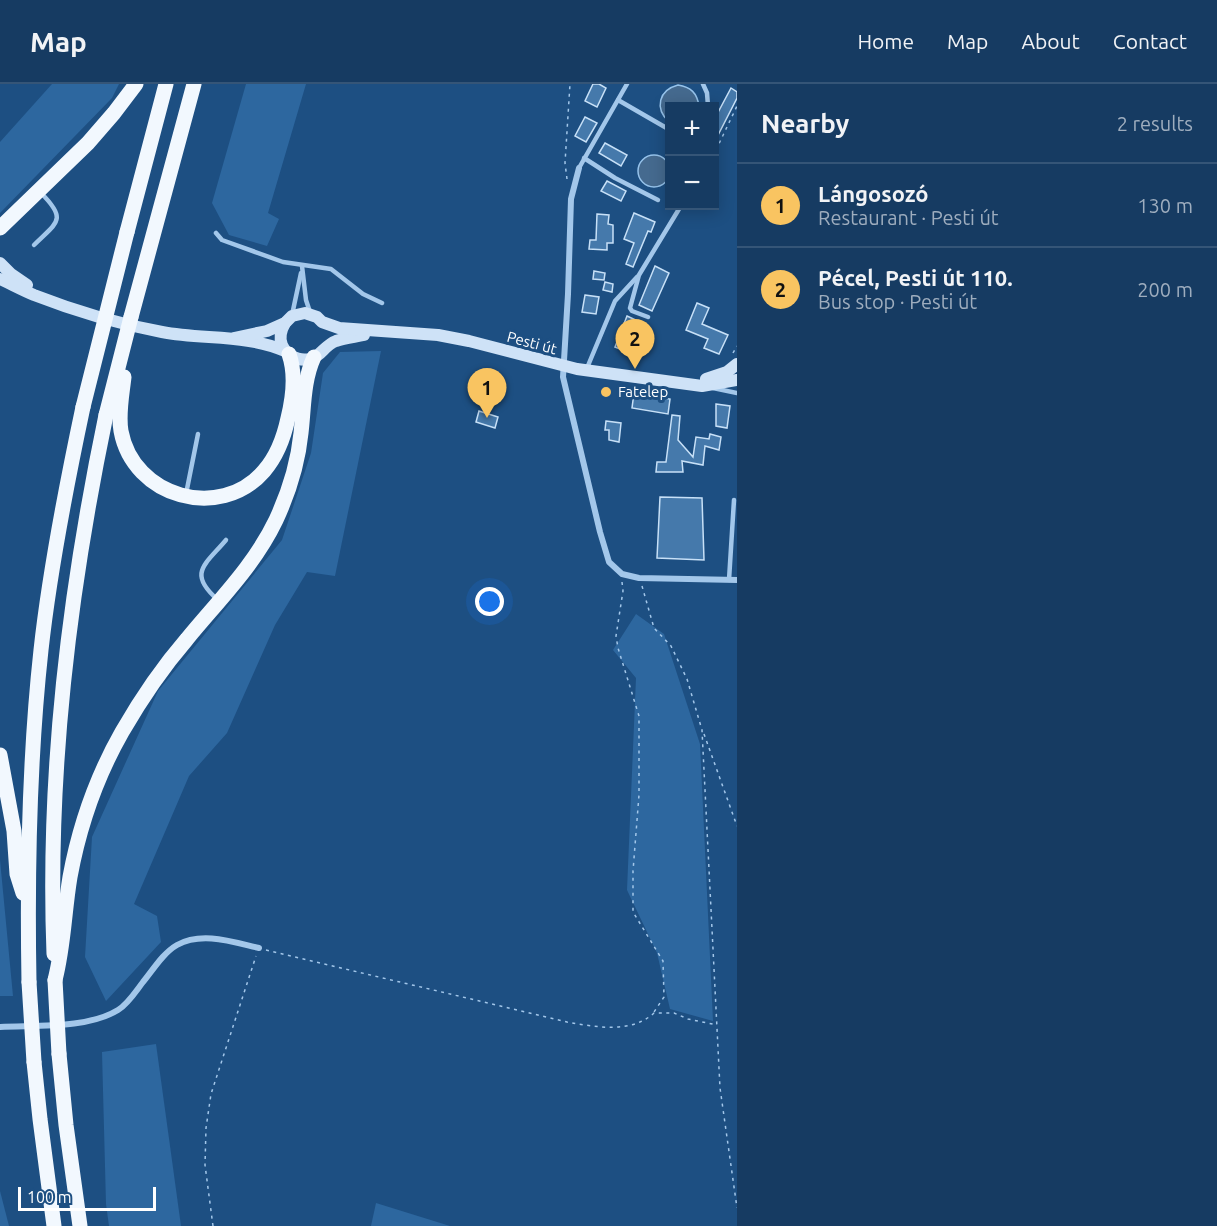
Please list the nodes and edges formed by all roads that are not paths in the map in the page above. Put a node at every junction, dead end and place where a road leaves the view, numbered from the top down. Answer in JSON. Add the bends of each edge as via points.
{"nodes":[{"id":1,"x":136,"y":84,"type":"edge"},
{"id":2,"x":166,"y":84,"type":"edge"},
{"id":3,"x":194,"y":84,"type":"edge"},
{"id":4,"x":627,"y":84,"type":"edge"},
{"id":5,"x":703,"y":84,"type":"edge"},
{"id":6,"x":618,"y":100,"type":"junction"},
{"id":7,"x":708,"y":102,"type":"edge"},
{"id":8,"x":665,"y":128,"type":"edge"},
{"id":9,"x":584,"y":158,"type":"junction"},
{"id":10,"x":579,"y":168,"type":"joint"},
{"id":11,"x":39,"y":192,"type":"junction"},
{"id":12,"x":658,"y":200,"type":"dead end"},
{"id":13,"x":678,"y":210,"type":"edge"},
{"id":14,"x":0,"y":228,"type":"edge"},
{"id":15,"x":216,"y":233,"type":"dead end"},
{"id":16,"x":34,"y":245,"type":"dead end"},
{"id":17,"x":0,"y":263,"type":"edge"},
{"id":18,"x":302,"y":268,"type":"junction"},
{"id":19,"x":639,"y":275,"type":"junction"},
{"id":20,"x":0,"y":279,"type":"edge"},
{"id":21,"x":54,"y":301,"type":"junction"},
{"id":22,"x":382,"y":303,"type":"dead end"},
{"id":23,"x":131,"y":317,"type":"junction"},
{"id":24,"x":648,"y":317,"type":"dead end"},
{"id":25,"x":316,"y":318,"type":"junction"},
{"id":26,"x":288,"y":320,"type":"junction"},
{"id":27,"x":386,"y":332,"type":"junction"},
{"id":28,"x":234,"y":338,"type":"junction"},
{"id":29,"x":287,"y":353,"type":"junction"},
{"id":30,"x":319,"y":353,"type":"junction"},
{"id":31,"x":737,"y":364,"type":"edge"},
{"id":32,"x":562,"y":367,"type":"junction"},
{"id":33,"x":586,"y":371,"type":"junction"},
{"id":34,"x":737,"y":380,"type":"edge"},
{"id":35,"x":671,"y":381,"type":"junction"},
{"id":36,"x":702,"y":386,"type":"junction"},
{"id":37,"x":737,"y":393,"type":"edge"},
{"id":38,"x":198,"y":434,"type":"dead end"},
{"id":39,"x":186,"y":497,"type":"junction"},
{"id":40,"x":734,"y":500,"type":"dead end"},
{"id":41,"x":226,"y":540,"type":"dead end"},
{"id":42,"x":729,"y":580,"type":"junction"},
{"id":43,"x":737,"y":580,"type":"edge"},
{"id":44,"x":220,"y":602,"type":"junction"},
{"id":45,"x":0,"y":755,"type":"edge"},
{"id":46,"x":27,"y":905,"type":"junction"},
{"id":47,"x":259,"y":948,"type":"road end"},
{"id":48,"x":55,"y":980,"type":"junction"},
{"id":49,"x":0,"y":1026,"type":"edge"},
{"id":50,"x":54,"y":1226,"type":"edge"},
{"id":51,"x":80,"y":1226,"type":"edge"}],
"edges":[{"from":1,"to":11,"type":"highway","via":[[104,127]]},
{"from":2,"to":46,"type":"highway","bridge":true,"via":[[83,407],[56,544],[41,649]]},
{"from":3,"to":23,"type":"highway"},
{"from":4,"to":6,"type":"lane"},
{"from":5,"to":7,"type":"lane"},
{"from":6,"to":8,"type":"lane"},
{"from":6,"to":9,"type":"lane"},
{"from":9,"to":10,"type":"lane"},
{"from":9,"to":12,"type":"lane"},
{"from":10,"to":32,"type":"street","via":[[571,199]]},
{"from":11,"to":14,"type":"highway"},
{"from":11,"to":16,"type":"lane","via":[[54,205],[57,217]]},
{"from":13,"to":19,"type":"lane"},
{"from":15,"to":18,"type":"lane","via":[[222,240]]},
{"from":17,"to":21,"type":"main road"},
{"from":18,"to":22,"type":"lane","via":[[331,269],[363,294]]},
{"from":18,"to":25,"type":"lane","via":[[306,300]]},
{"from":18,"to":26,"type":"lane"},
{"from":19,"to":24,"type":"lane","via":[[630,308]]},
{"from":19,"to":33,"type":"lane","via":[[615,301]]},
{"from":20,"to":21,"type":"main road"},
{"from":21,"to":28,"type":"main road","via":[[160,331]]},
{"from":23,"to":39,"type":"highway","bridge":true,"via":[[120,418],[123,440],[132,461],[150,480]]},
{"from":23,"to":48,"type":"highway","bridge":true,"via":[[106,415],[80,552],[61,691],[52,869]]},
{"from":25,"to":26,"type":"main road","via":[[300,314]]},
{"from":25,"to":27,"type":"main road","via":[[339,328]]},
{"from":25,"to":30,"type":"main road","via":[[327,335]]},
{"from":26,"to":28,"type":"main road","via":[[267,331]]},
{"from":26,"to":29,"type":"main road","via":[[280,339]]},
{"from":27,"to":30,"type":"main road","via":[[340,340]]},
{"from":27,"to":32,"type":"main road","name":"Pesti út","via":[[425,333],[469,341]]},
{"from":28,"to":29,"type":"main road","via":[[273,345]]},
{"from":29,"to":30,"type":"main road","via":[[300,360]]},
{"from":29,"to":39,"type":"highway","via":[[293,370],[290,410],[271,461],[254,481],[238,489],[211,497]]},
{"from":30,"to":44,"type":"highway","via":[[306,383],[299,451],[283,504],[255,557]]},
{"from":31,"to":35,"type":"main road","name":"Pesti út","via":[[710,378]]},
{"from":32,"to":33,"type":"main road","name":"Pesti út"},
{"from":32,"to":42,"type":"street","via":[[609,562],[622,573],[639,578]]},
{"from":33,"to":35,"type":"main road","name":"Pesti út"},
{"from":34,"to":36,"type":"main road","name":"Pesti út"},
{"from":35,"to":36,"type":"main road","name":"Pesti út"},
{"from":36,"to":37,"type":"lane"},
{"from":38,"to":39,"type":"lane"},
{"from":40,"to":42,"type":"lane"},
{"from":41,"to":44,"type":"lane","via":[[201,576],[205,588]]},
{"from":42,"to":43,"type":"street"},
{"from":44,"to":48,"type":"highway","via":[[148,690],[99,781],[70,878],[62,954]]},
{"from":45,"to":46,"type":"highway","via":[[14,831],[17,874]]},
{"from":46,"to":50,"type":"highway","bridge":true,"via":[[34,1062]]},
{"from":47,"to":49,"type":"street","via":[[215,938],[187,941],[164,956],[120,1009],[103,1017],[85,1022]]},
{"from":48,"to":51,"type":"highway","bridge":true,"via":[[66,1125]]}]}
